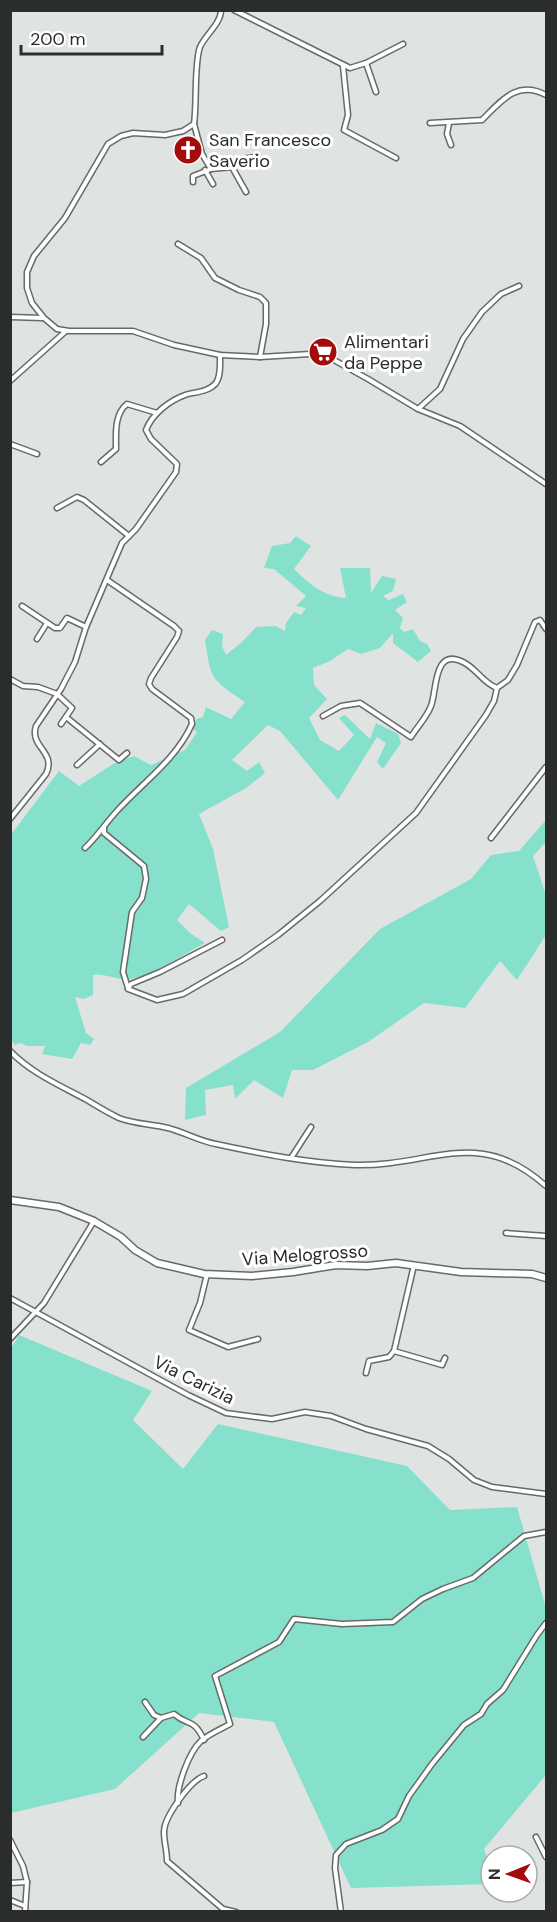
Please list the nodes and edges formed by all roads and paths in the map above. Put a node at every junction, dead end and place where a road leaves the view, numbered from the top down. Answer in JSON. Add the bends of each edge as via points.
{"nodes":[{"id":1,"x":221,"y":10,"type":"edge"},
{"id":2,"x":234,"y":10,"type":"edge"},
{"id":3,"x":403,"y":44,"type":"dead end"},
{"id":4,"x":366,"y":63,"type":"junction"},
{"id":5,"x":343,"y":66,"type":"junction"},
{"id":6,"x":376,"y":92,"type":"dead end"},
{"id":7,"x":546,"y":95,"type":"edge"},
{"id":8,"x":430,"y":123,"type":"dead end"},
{"id":9,"x":449,"y":123,"type":"junction"},
{"id":10,"x":194,"y":124,"type":"junction"},
{"id":11,"x":451,"y":145,"type":"dead end"},
{"id":12,"x":396,"y":158,"type":"dead end"},
{"id":13,"x":265,"y":161,"type":"dead end"},
{"id":14,"x":232,"y":167,"type":"junction"},
{"id":15,"x":211,"y":169,"type":"junction"},
{"id":16,"x":205,"y":170,"type":"junction"},
{"id":17,"x":193,"y":182,"type":"dead end"},
{"id":18,"x":213,"y":184,"type":"dead end"},
{"id":19,"x":246,"y":192,"type":"dead end"},
{"id":20,"x":178,"y":244,"type":"dead end"},
{"id":21,"x":519,"y":286,"type":"dead end"},
{"id":22,"x":10,"y":317,"type":"edge"},
{"id":23,"x":44,"y":318,"type":"junction"},
{"id":24,"x":67,"y":331,"type":"junction"},
{"id":25,"x":220,"y":355,"type":"junction"},
{"id":26,"x":260,"y":357,"type":"junction"},
{"id":27,"x":10,"y":381,"type":"edge"},
{"id":28,"x":418,"y":409,"type":"junction"},
{"id":29,"x":158,"y":413,"type":"junction"},
{"id":30,"x":10,"y":444,"type":"edge"},
{"id":31,"x":37,"y":454,"type":"dead end"},
{"id":32,"x":101,"y":462,"type":"dead end"},
{"id":33,"x":546,"y":484,"type":"edge"},
{"id":34,"x":57,"y":508,"type":"dead end"},
{"id":35,"x":129,"y":536,"type":"junction"},
{"id":36,"x":107,"y":580,"type":"junction"},
{"id":37,"x":22,"y":606,"type":"dead end"},
{"id":38,"x":47,"y":623,"type":"junction"},
{"id":39,"x":86,"y":627,"type":"junction"},
{"id":40,"x":546,"y":629,"type":"edge"},
{"id":41,"x":37,"y":639,"type":"dead end"},
{"id":42,"x":10,"y":679,"type":"edge"},
{"id":43,"x":496,"y":688,"type":"junction"},
{"id":44,"x":57,"y":694,"type":"junction"},
{"id":45,"x":323,"y":716,"type":"dead end"},
{"id":46,"x":66,"y":717,"type":"junction"},
{"id":47,"x":61,"y":724,"type":"dead end"},
{"id":48,"x":100,"y":744,"type":"junction"},
{"id":49,"x":128,"y":753,"type":"dead end"},
{"id":50,"x":77,"y":765,"type":"dead end"},
{"id":51,"x":546,"y":767,"type":"edge"},
{"id":52,"x":10,"y":819,"type":"edge"},
{"id":53,"x":104,"y":827,"type":"junction"},
{"id":54,"x":491,"y":838,"type":"dead end"},
{"id":55,"x":85,"y":848,"type":"dead end"},
{"id":56,"x":222,"y":940,"type":"dead end"},
{"id":57,"x":128,"y":989,"type":"junction"},
{"id":58,"x":10,"y":1051,"type":"edge"},
{"id":59,"x":311,"y":1127,"type":"dead end"},
{"id":60,"x":291,"y":1158,"type":"junction"},
{"id":61,"x":546,"y":1186,"type":"edge"},
{"id":62,"x":10,"y":1200,"type":"edge"},
{"id":63,"x":94,"y":1221,"type":"junction"},
{"id":64,"x":506,"y":1233,"type":"dead end"},
{"id":65,"x":546,"y":1236,"type":"edge"},
{"id":66,"x":414,"y":1265,"type":"junction"},
{"id":67,"x":207,"y":1274,"type":"junction"},
{"id":68,"x":546,"y":1278,"type":"edge"},
{"id":69,"x":10,"y":1298,"type":"edge"},
{"id":70,"x":37,"y":1312,"type":"junction"},
{"id":71,"x":10,"y":1339,"type":"edge"},
{"id":72,"x":258,"y":1339,"type":"dead end"},
{"id":73,"x":394,"y":1351,"type":"junction"},
{"id":74,"x":446,"y":1358,"type":"dead end"},
{"id":75,"x":366,"y":1373,"type":"dead end"},
{"id":76,"x":546,"y":1494,"type":"edge"},
{"id":77,"x":546,"y":1533,"type":"edge"},
{"id":78,"x":546,"y":1623,"type":"edge"},
{"id":79,"x":145,"y":1702,"type":"dead end"},
{"id":80,"x":161,"y":1718,"type":"junction"},
{"id":81,"x":143,"y":1737,"type":"dead end"},
{"id":82,"x":204,"y":1740,"type":"junction"},
{"id":83,"x":204,"y":1776,"type":"dead end"},
{"id":84,"x":178,"y":1803,"type":"junction"},
{"id":85,"x":536,"y":1837,"type":"dead end"},
{"id":86,"x":10,"y":1840,"type":"edge"},
{"id":87,"x":546,"y":1857,"type":"edge"},
{"id":88,"x":27,"y":1882,"type":"junction"},
{"id":89,"x":10,"y":1883,"type":"edge"},
{"id":90,"x":10,"y":1900,"type":"edge"},
{"id":91,"x":26,"y":1909,"type":"edge"},
{"id":92,"x":236,"y":1911,"type":"edge"},
{"id":93,"x":341,"y":1911,"type":"edge"}],
"edges":[{"from":1,"to":10,"type":"street","via":[[198,51]]},
{"from":2,"to":5,"type":"street"},
{"from":3,"to":4,"type":"street"},
{"from":4,"to":5,"type":"street"},
{"from":4,"to":6,"type":"street"},
{"from":5,"to":12,"type":"street","via":[[348,115],[344,130]]},
{"from":7,"to":9,"type":"street","via":[[519,89],[482,120]]},
{"from":8,"to":9,"type":"street"},
{"from":9,"to":11,"type":"street"},
{"from":10,"to":15,"type":"street","via":[[202,154]]},
{"from":10,"to":23,"type":"street","via":[[165,135],[133,133],[108,144],[65,218],[34,256],[27,272],[27,288]]},
{"from":13,"to":14,"type":"street","via":[[256,157],[235,160]]},
{"from":14,"to":15,"type":"street"},
{"from":14,"to":19,"type":"street"},
{"from":15,"to":16,"type":"street"},
{"from":16,"to":17,"type":"street","via":[[193,176]]},
{"from":16,"to":18,"type":"street"},
{"from":20,"to":26,"type":"street","via":[[201,258],[215,278],[266,303]]},
{"from":21,"to":28,"type":"street","via":[[501,294],[482,312],[463,339],[440,389]]},
{"from":22,"to":23,"type":"street"},
{"from":23,"to":24,"type":"street"},
{"from":24,"to":25,"type":"street","via":[[134,331]]},
{"from":24,"to":27,"type":"street"},
{"from":25,"to":26,"type":"street"},
{"from":25,"to":29,"type":"street","via":[[219,374],[210,388],[184,396]]},
{"from":26,"to":28,"type":"street","via":[[325,356]]},
{"from":28,"to":33,"type":"street","via":[[460,426]]},
{"from":29,"to":32,"type":"street","via":[[127,404],[122,407],[116,449]]},
{"from":29,"to":35,"type":"street","via":[[146,430],[150,439],[177,464],[176,472]]},
{"from":30,"to":31,"type":"street"},
{"from":34,"to":35,"type":"street","via":[[77,497]]},
{"from":35,"to":36,"type":"street","via":[[122,543]]},
{"from":36,"to":39,"type":"street"},
{"from":36,"to":53,"type":"street","via":[[179,631],[150,684],[192,723],[176,752]]},
{"from":37,"to":38,"type":"street"},
{"from":38,"to":39,"type":"street","via":[[60,628],[68,618]]},
{"from":38,"to":41,"type":"street"},
{"from":39,"to":44,"type":"street","via":[[75,662]]},
{"from":40,"to":43,"type":"street","via":[[540,620],[535,622],[517,666],[508,680]]},
{"from":42,"to":44,"type":"street"},
{"from":43,"to":45,"type":"street","via":[[462,661],[451,660],[438,670],[430,708],[411,737],[360,703],[341,706]]},
{"from":43,"to":57,"type":"street","via":[[486,715],[416,813],[304,915],[242,960],[183,994],[157,1000]]},
{"from":44,"to":46,"type":"street","via":[[72,708]]},
{"from":44,"to":52,"type":"street","via":[[33,732],[50,767]]},
{"from":46,"to":47,"type":"street"},
{"from":46,"to":48,"type":"street"},
{"from":48,"to":49,"type":"street","via":[[119,760]]},
{"from":48,"to":50,"type":"street"},
{"from":51,"to":54,"type":"street"},
{"from":53,"to":55,"type":"street"},
{"from":53,"to":57,"type":"street","via":[[104,833],[144,866],[146,879],[142,898],[132,912],[123,972]]},
{"from":56,"to":57,"type":"street","via":[[131,984]]},
{"from":58,"to":60,"type":"street","via":[[54,1083],[120,1118],[170,1128],[214,1144]]},
{"from":59,"to":60,"type":"street"},
{"from":60,"to":61,"type":"street","via":[[357,1165],[450,1153],[493,1155],[511,1161]]},
{"from":62,"to":63,"type":"street","name":"Via Melogrosso","via":[[59,1207]]},
{"from":63,"to":67,"type":"street","name":"Via Melogrosso","via":[[157,1263]]},
{"from":63,"to":70,"type":"street"},
{"from":64,"to":65,"type":"street"},
{"from":66,"to":67,"type":"street","name":"Via Melogrosso","via":[[336,1265],[252,1276]]},
{"from":66,"to":68,"type":"street","name":"Via Melogrosso"},
{"from":66,"to":73,"type":"street"},
{"from":67,"to":72,"type":"street","via":[[201,1303],[189,1330],[228,1347]]},
{"from":69,"to":70,"type":"street","name":"Via Carizia"},
{"from":70,"to":71,"type":"street"},
{"from":70,"to":76,"type":"street","name":"Via Carizia","via":[[226,1413],[272,1419],[305,1412],[331,1416],[428,1446],[474,1480],[492,1487]]},
{"from":73,"to":74,"type":"street","via":[[442,1365]]},
{"from":73,"to":75,"type":"street","via":[[389,1358],[369,1360]]},
{"from":77,"to":82,"type":"street","via":[[524,1536],[473,1578],[422,1599],[393,1622],[342,1624],[294,1619],[279,1642],[215,1676],[230,1724]]},
{"from":78,"to":93,"type":"street","via":[[503,1690],[481,1714],[464,1725],[432,1764],[398,1819],[346,1844],[336,1855]]},
{"from":79,"to":80,"type":"street"},
{"from":80,"to":81,"type":"street"},
{"from":80,"to":82,"type":"street","via":[[174,1714],[182,1721],[192,1722]]},
{"from":82,"to":84,"type":"street","via":[[182,1776]]},
{"from":83,"to":84,"type":"street","via":[[196,1778]]},
{"from":84,"to":92,"type":"street","via":[[164,1830],[167,1861],[223,1909]]},
{"from":85,"to":87,"type":"street"},
{"from":86,"to":88,"type":"street"},
{"from":88,"to":89,"type":"street"},
{"from":88,"to":91,"type":"street"},
{"from":90,"to":91,"type":"street"}]}
